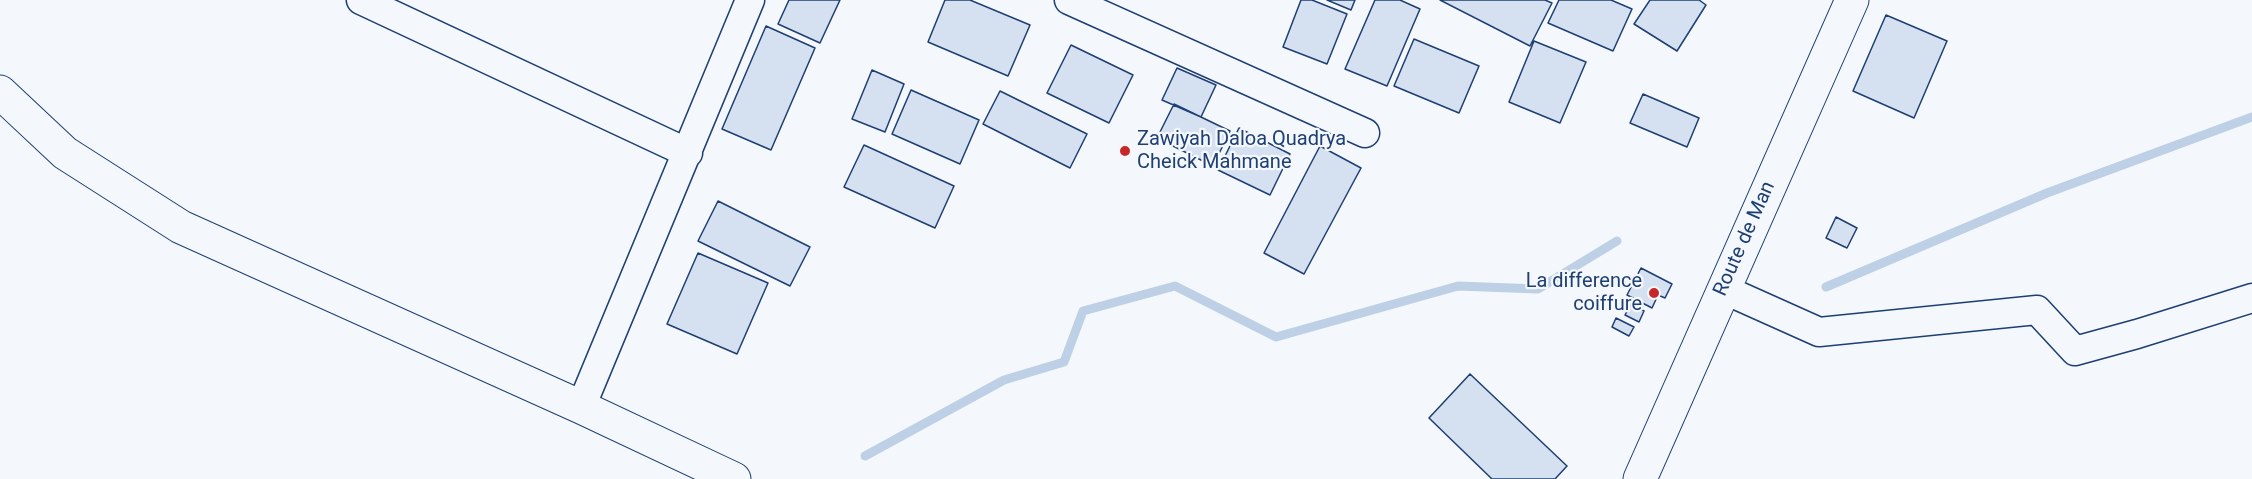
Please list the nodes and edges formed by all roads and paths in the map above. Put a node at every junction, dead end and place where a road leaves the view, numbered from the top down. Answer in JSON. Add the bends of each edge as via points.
{"nodes":[{"id":1,"x":362,"y":0,"type":"edge"},
{"id":2,"x":750,"y":0,"type":"edge"},
{"id":3,"x":1069,"y":0,"type":"edge"},
{"id":4,"x":1852,"y":0,"type":"edge"},
{"id":5,"x":0,"y":92,"type":"edge"},
{"id":6,"x":1365,"y":133,"type":"dead end"},
{"id":7,"x":688,"y":153,"type":"junction"},
{"id":8,"x":1724,"y":289,"type":"junction"},
{"id":9,"x":2252,"y":298,"type":"edge"},
{"id":10,"x":581,"y":407,"type":"junction"},
{"id":11,"x":734,"y":479,"type":"edge"},
{"id":12,"x":1640,"y":479,"type":"edge"}],
"edges":[{"from":1,"to":7,"type":"street"},
{"from":2,"to":7,"type":"street"},
{"from":3,"to":6,"type":"street"},
{"from":4,"to":8,"type":"main road","name":"Route de Man"},
{"from":5,"to":10,"type":"main road","via":[[65,153],[181,227]]},
{"from":7,"to":10,"type":"street"},
{"from":8,"to":9,"type":"street","via":[[1819,332],[2037,310],[2075,351]]},
{"from":8,"to":12,"type":"main road","name":"Route de Man"},
{"from":10,"to":11,"type":"main road"}]}
